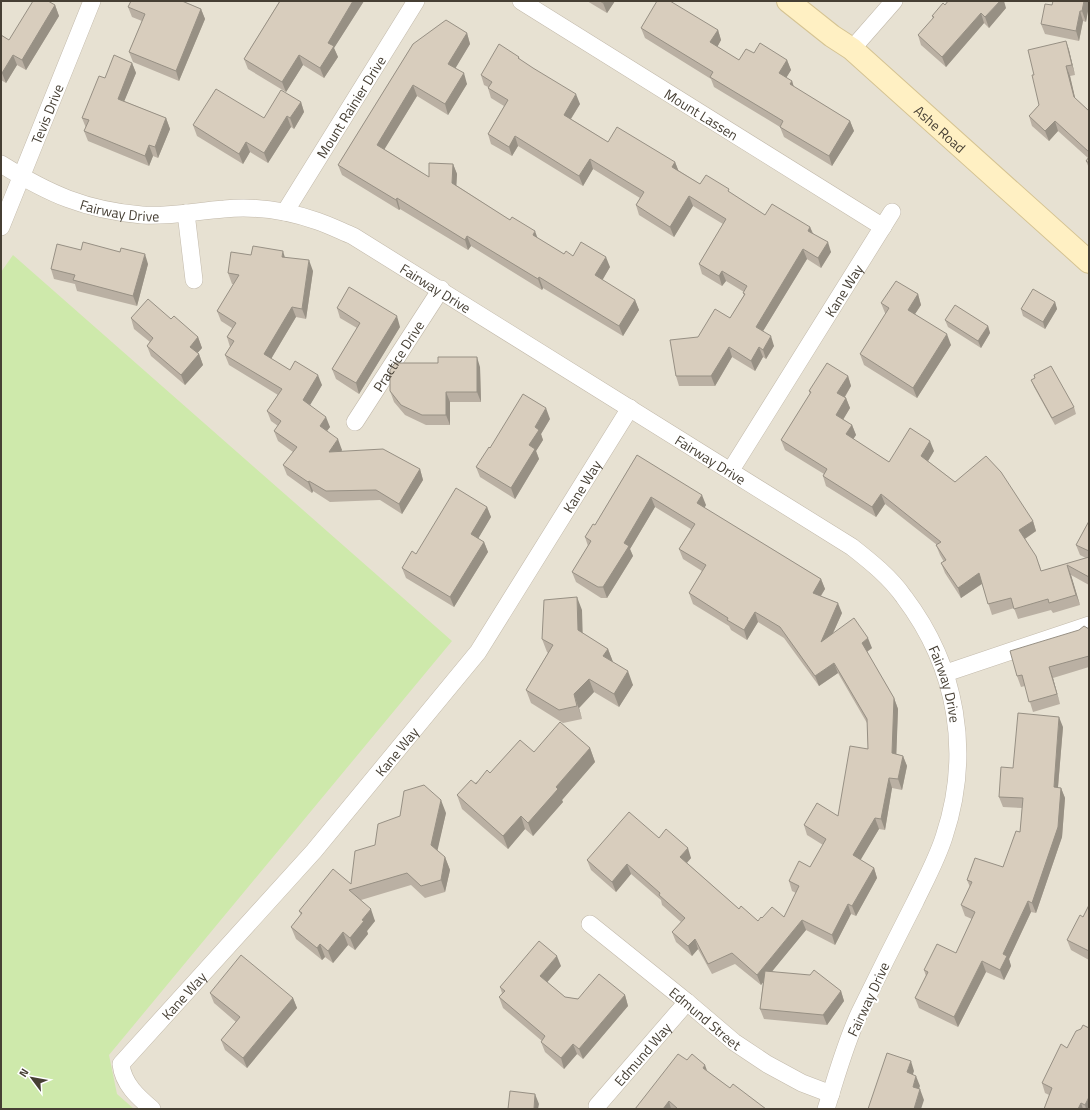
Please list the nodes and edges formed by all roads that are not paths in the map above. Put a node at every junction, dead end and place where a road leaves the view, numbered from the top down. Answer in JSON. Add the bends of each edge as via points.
{"nodes":[{"id":1,"x":92,"y":1,"type":"edge"},
{"id":2,"x":416,"y":1,"type":"edge"},
{"id":3,"x":520,"y":1,"type":"edge"},
{"id":4,"x":788,"y":1,"type":"edge"},
{"id":5,"x":894,"y":1,"type":"edge"},
{"id":6,"x":852,"y":49,"type":"junction"},
{"id":7,"x":1,"y":164,"type":"edge"},
{"id":8,"x":22,"y":176,"type":"junction"},
{"id":9,"x":285,"y":212,"type":"junction"},
{"id":10,"x":892,"y":212,"type":"dead end"},
{"id":11,"x":186,"y":213,"type":"junction"},
{"id":12,"x":1,"y":227,"type":"edge"},
{"id":13,"x":882,"y":227,"type":"junction"},
{"id":14,"x":1089,"y":262,"type":"edge"},
{"id":15,"x":194,"y":280,"type":"dead end"},
{"id":16,"x":441,"y":289,"type":"junction"},
{"id":17,"x":630,"y":408,"type":"junction"},
{"id":18,"x":355,"y":422,"type":"dead end"},
{"id":19,"x":731,"y":470,"type":"junction"},
{"id":20,"x":1089,"y":625,"type":"edge"},
{"id":21,"x":946,"y":673,"type":"junction"},
{"id":22,"x":590,"y":924,"type":"dead end"},
{"id":23,"x":687,"y":1002,"type":"junction"},
{"id":24,"x":829,"y":1101,"type":"edge"},
{"id":25,"x":597,"y":1106,"type":"dead end"},
{"id":26,"x":152,"y":1109,"type":"edge"}],
"edges":[{"from":1,"to":8,"type":"street","name":"Tevis Drive"},
{"from":2,"to":9,"type":"street","name":"Mount Rainier Drive"},
{"from":3,"to":13,"type":"street","name":"Mount Lassen"},
{"from":4,"to":6,"type":"street","name":"Ashe Road"},
{"from":5,"to":6,"type":"street"},
{"from":6,"to":14,"type":"street","name":"Ashe Road"},
{"from":7,"to":8,"type":"street","name":"Fairway Drive"},
{"from":8,"to":11,"type":"street","name":"Fairway Drive","via":[[50,192],[109,211],[144,215]]},
{"from":8,"to":12,"type":"street","name":"Tevis Drive"},
{"from":9,"to":11,"type":"street","name":"Fairway Drive","via":[[225,209]]},
{"from":9,"to":16,"type":"street","name":"Fairway Drive","via":[[317,221],[354,236]]},
{"from":10,"to":13,"type":"street","name":"Kane Way"},
{"from":11,"to":15,"type":"street"},
{"from":13,"to":19,"type":"street","name":"Kane Way"},
{"from":16,"to":17,"type":"street","name":"Fairway Drive"},
{"from":16,"to":18,"type":"street","name":"Practice Drive"},
{"from":17,"to":19,"type":"street","name":"Fairway Drive"},
{"from":17,"to":26,"type":"street","name":"Kane Way","via":[[478,652],[314,850],[121,1064],[122,1072],[134,1093]]},
{"from":19,"to":21,"type":"street","name":"Fairway Drive","via":[[852,547],[880,570],[904,596],[921,621]]},
{"from":20,"to":21,"type":"street"},
{"from":21,"to":24,"type":"street","name":"Fairway Drive","via":[[958,738],[958,774],[953,809],[932,867],[858,1016]]},
{"from":22,"to":23,"type":"street","name":"Edmund Street"},
{"from":23,"to":24,"type":"street","name":"Edmund Street","via":[[734,1042]]},
{"from":23,"to":25,"type":"street","name":"Edmund Way"}]}
